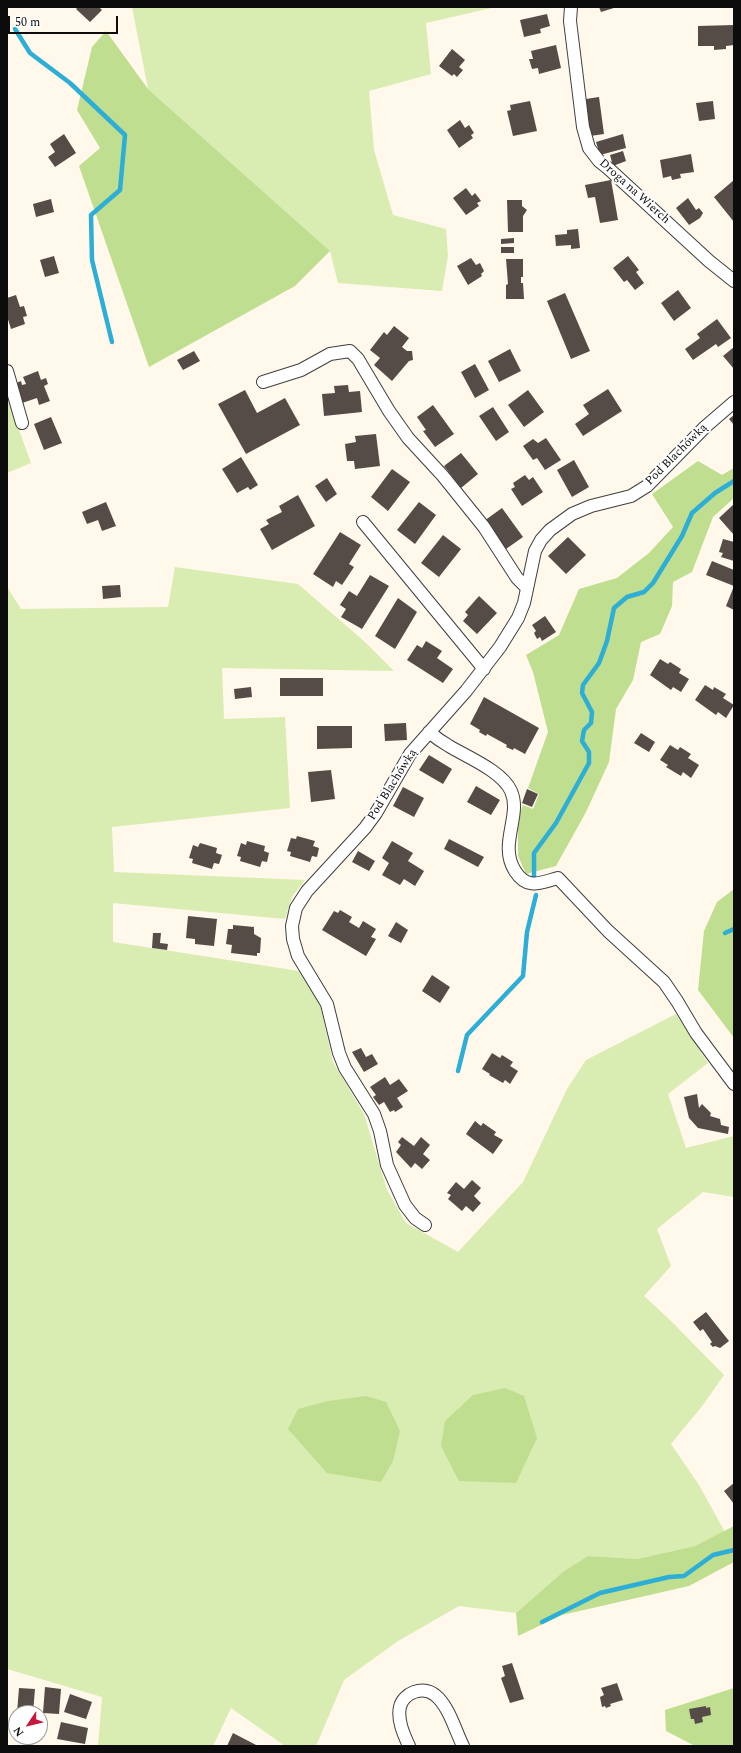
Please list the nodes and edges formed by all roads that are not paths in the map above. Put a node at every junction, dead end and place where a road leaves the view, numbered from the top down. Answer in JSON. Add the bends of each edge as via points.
{"nodes":[{"id":1,"x":571,"y":7,"type":"edge"},
{"id":2,"x":734,"y":281,"type":"edge"},
{"id":3,"x":7,"y":372,"type":"edge"},
{"id":4,"x":263,"y":382,"type":"dead end"},
{"id":5,"x":734,"y":402,"type":"edge"},
{"id":6,"x":22,"y":423,"type":"dead end"},
{"id":7,"x":363,"y":522,"type":"dead end"},
{"id":8,"x":526,"y":588,"type":"junction"},
{"id":9,"x":484,"y":669,"type":"junction"},
{"id":10,"x":429,"y":732,"type":"junction"},
{"id":11,"x":734,"y":1084,"type":"edge"},
{"id":12,"x":425,"y":1225,"type":"dead end"},
{"id":13,"x":409,"y":1746,"type":"edge"},
{"id":14,"x":463,"y":1746,"type":"edge"}],
"edges":[{"from":1,"to":2,"type":"street","name":"Droga na Wierch","via":[[570,21],[583,127],[589,148],[599,161]]},
{"from":3,"to":6,"type":"street"},
{"from":4,"to":8,"type":"street","via":[[301,370],[330,354],[350,351],[358,359],[408,438],[484,527]]},
{"from":5,"to":8,"type":"street","name":"Pod Blachówką","via":[[705,427],[647,486],[631,496],[591,506],[572,514],[550,530],[535,551]]},
{"from":7,"to":9,"type":"street"},
{"from":8,"to":9,"type":"street","name":"Pod Blachówką","via":[[518,618]]},
{"from":9,"to":10,"type":"street","name":"Pod Blachówką"},
{"from":10,"to":11,"type":"street","via":[[491,770],[511,791],[513,809],[508,847],[510,863],[518,875],[527,883],[534,884],[558,878],[608,931],[664,982],[696,1033]]},
{"from":10,"to":12,"type":"street","name":"Pod Blachówką","via":[[402,765],[365,828],[301,899],[292,926],[298,956],[327,1004],[345,1068],[374,1114],[387,1165],[398,1191],[414,1218]]},
{"from":13,"to":14,"type":"street","via":[[400,1719],[400,1707],[406,1696],[426,1690],[434,1693],[442,1702]]}]}
